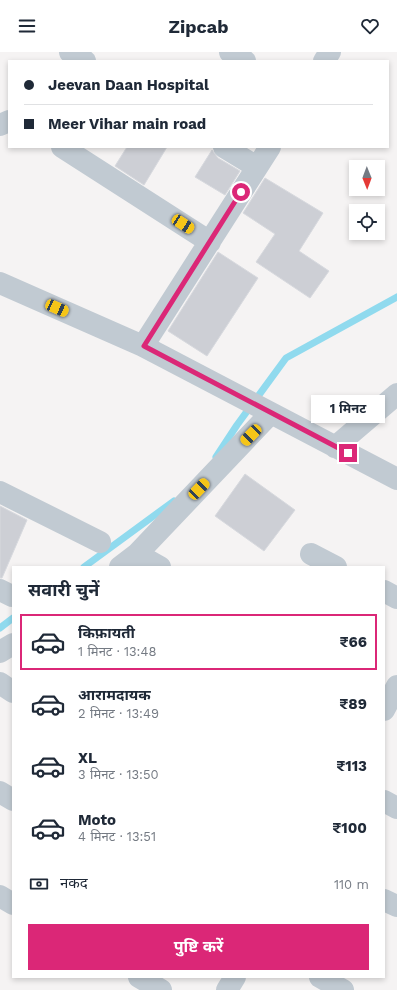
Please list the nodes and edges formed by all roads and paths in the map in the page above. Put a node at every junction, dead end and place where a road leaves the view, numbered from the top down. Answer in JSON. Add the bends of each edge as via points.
{"nodes":[{"id":1,"x":70,"y":52,"type":"edge"},
{"id":2,"x":230,"y":52,"type":"edge"},
{"id":3,"x":83,"y":60,"type":"edge"},
{"id":4,"x":243,"y":60,"type":"edge"},
{"id":5,"x":64,"y":148,"type":"edge"},
{"id":6,"x":226,"y":148,"type":"edge"},
{"id":7,"x":269,"y":148,"type":"edge"},
{"id":8,"x":257,"y":167,"type":"junction"},
{"id":9,"x":210,"y":242,"type":"junction"},
{"id":10,"x":0,"y":283,"type":"edge"},
{"id":11,"x":144,"y":346,"type":"junction"},
{"id":12,"x":397,"y":394,"type":"edge"},
{"id":13,"x":268,"y":412,"type":"junction"},
{"id":14,"x":336,"y":447,"type":"junction"},
{"id":15,"x":397,"y":479,"type":"edge"},
{"id":16,"x":0,"y":492,"type":"edge"},
{"id":17,"x":100,"y":542,"type":"dead end"},
{"id":18,"x":137,"y":554,"type":"junction"},
{"id":19,"x":311,"y":554,"type":"dead end"},
{"id":20,"x":121,"y":566,"type":"edge"},
{"id":21,"x":158,"y":566,"type":"edge"},
{"id":22,"x":334,"y":566,"type":"edge"},
{"id":23,"x":0,"y":590,"type":"edge"},
{"id":24,"x":385,"y":592,"type":"edge"},
{"id":25,"x":12,"y":596,"type":"edge"},
{"id":26,"x":397,"y":598,"type":"edge"},
{"id":27,"x":12,"y":645,"type":"edge"},
{"id":28,"x":0,"y":652,"type":"edge"},
{"id":29,"x":0,"y":683,"type":"edge"},
{"id":30,"x":12,"y":691,"type":"edge"},
{"id":31,"x":0,"y":792,"type":"edge"},
{"id":32,"x":12,"y":799,"type":"edge"},
{"id":33,"x":385,"y":802,"type":"edge"},
{"id":34,"x":397,"y":808,"type":"edge"},
{"id":35,"x":0,"y":896,"type":"edge"},
{"id":36,"x":385,"y":900,"type":"edge"},
{"id":37,"x":12,"y":903,"type":"edge"},
{"id":38,"x":397,"y":906,"type":"edge"},
{"id":39,"x":141,"y":978,"type":"edge"},
{"id":40,"x":234,"y":978,"type":"edge"},
{"id":41,"x":322,"y":978,"type":"edge"},
{"id":42,"x":161,"y":990,"type":"edge"},
{"id":43,"x":227,"y":990,"type":"edge"},
{"id":44,"x":343,"y":990,"type":"edge"}],
"edges":[{"from":1,"to":3,"type":"street"},
{"from":2,"to":4,"type":"street"},
{"from":5,"to":9,"type":"street"},
{"from":6,"to":8,"type":"street"},
{"from":7,"to":8,"type":"street"},
{"from":8,"to":9,"type":"street"},
{"from":9,"to":11,"type":"street"},
{"from":10,"to":11,"type":"street"},
{"from":11,"to":13,"type":"street"},
{"from":12,"to":14,"type":"street"},
{"from":13,"to":14,"type":"street"},
{"from":13,"to":18,"type":"street"},
{"from":14,"to":15,"type":"street"},
{"from":16,"to":17,"type":"street"},
{"from":18,"to":20,"type":"street"},
{"from":18,"to":21,"type":"street"},
{"from":19,"to":22,"type":"street"},
{"from":23,"to":25,"type":"street"},
{"from":24,"to":26,"type":"street"},
{"from":27,"to":28,"type":"street"},
{"from":29,"to":30,"type":"street"},
{"from":31,"to":32,"type":"street"},
{"from":33,"to":34,"type":"street"},
{"from":35,"to":37,"type":"street"},
{"from":36,"to":38,"type":"street"},
{"from":39,"to":42,"type":"street"},
{"from":40,"to":43,"type":"street"},
{"from":41,"to":44,"type":"street"}]}
